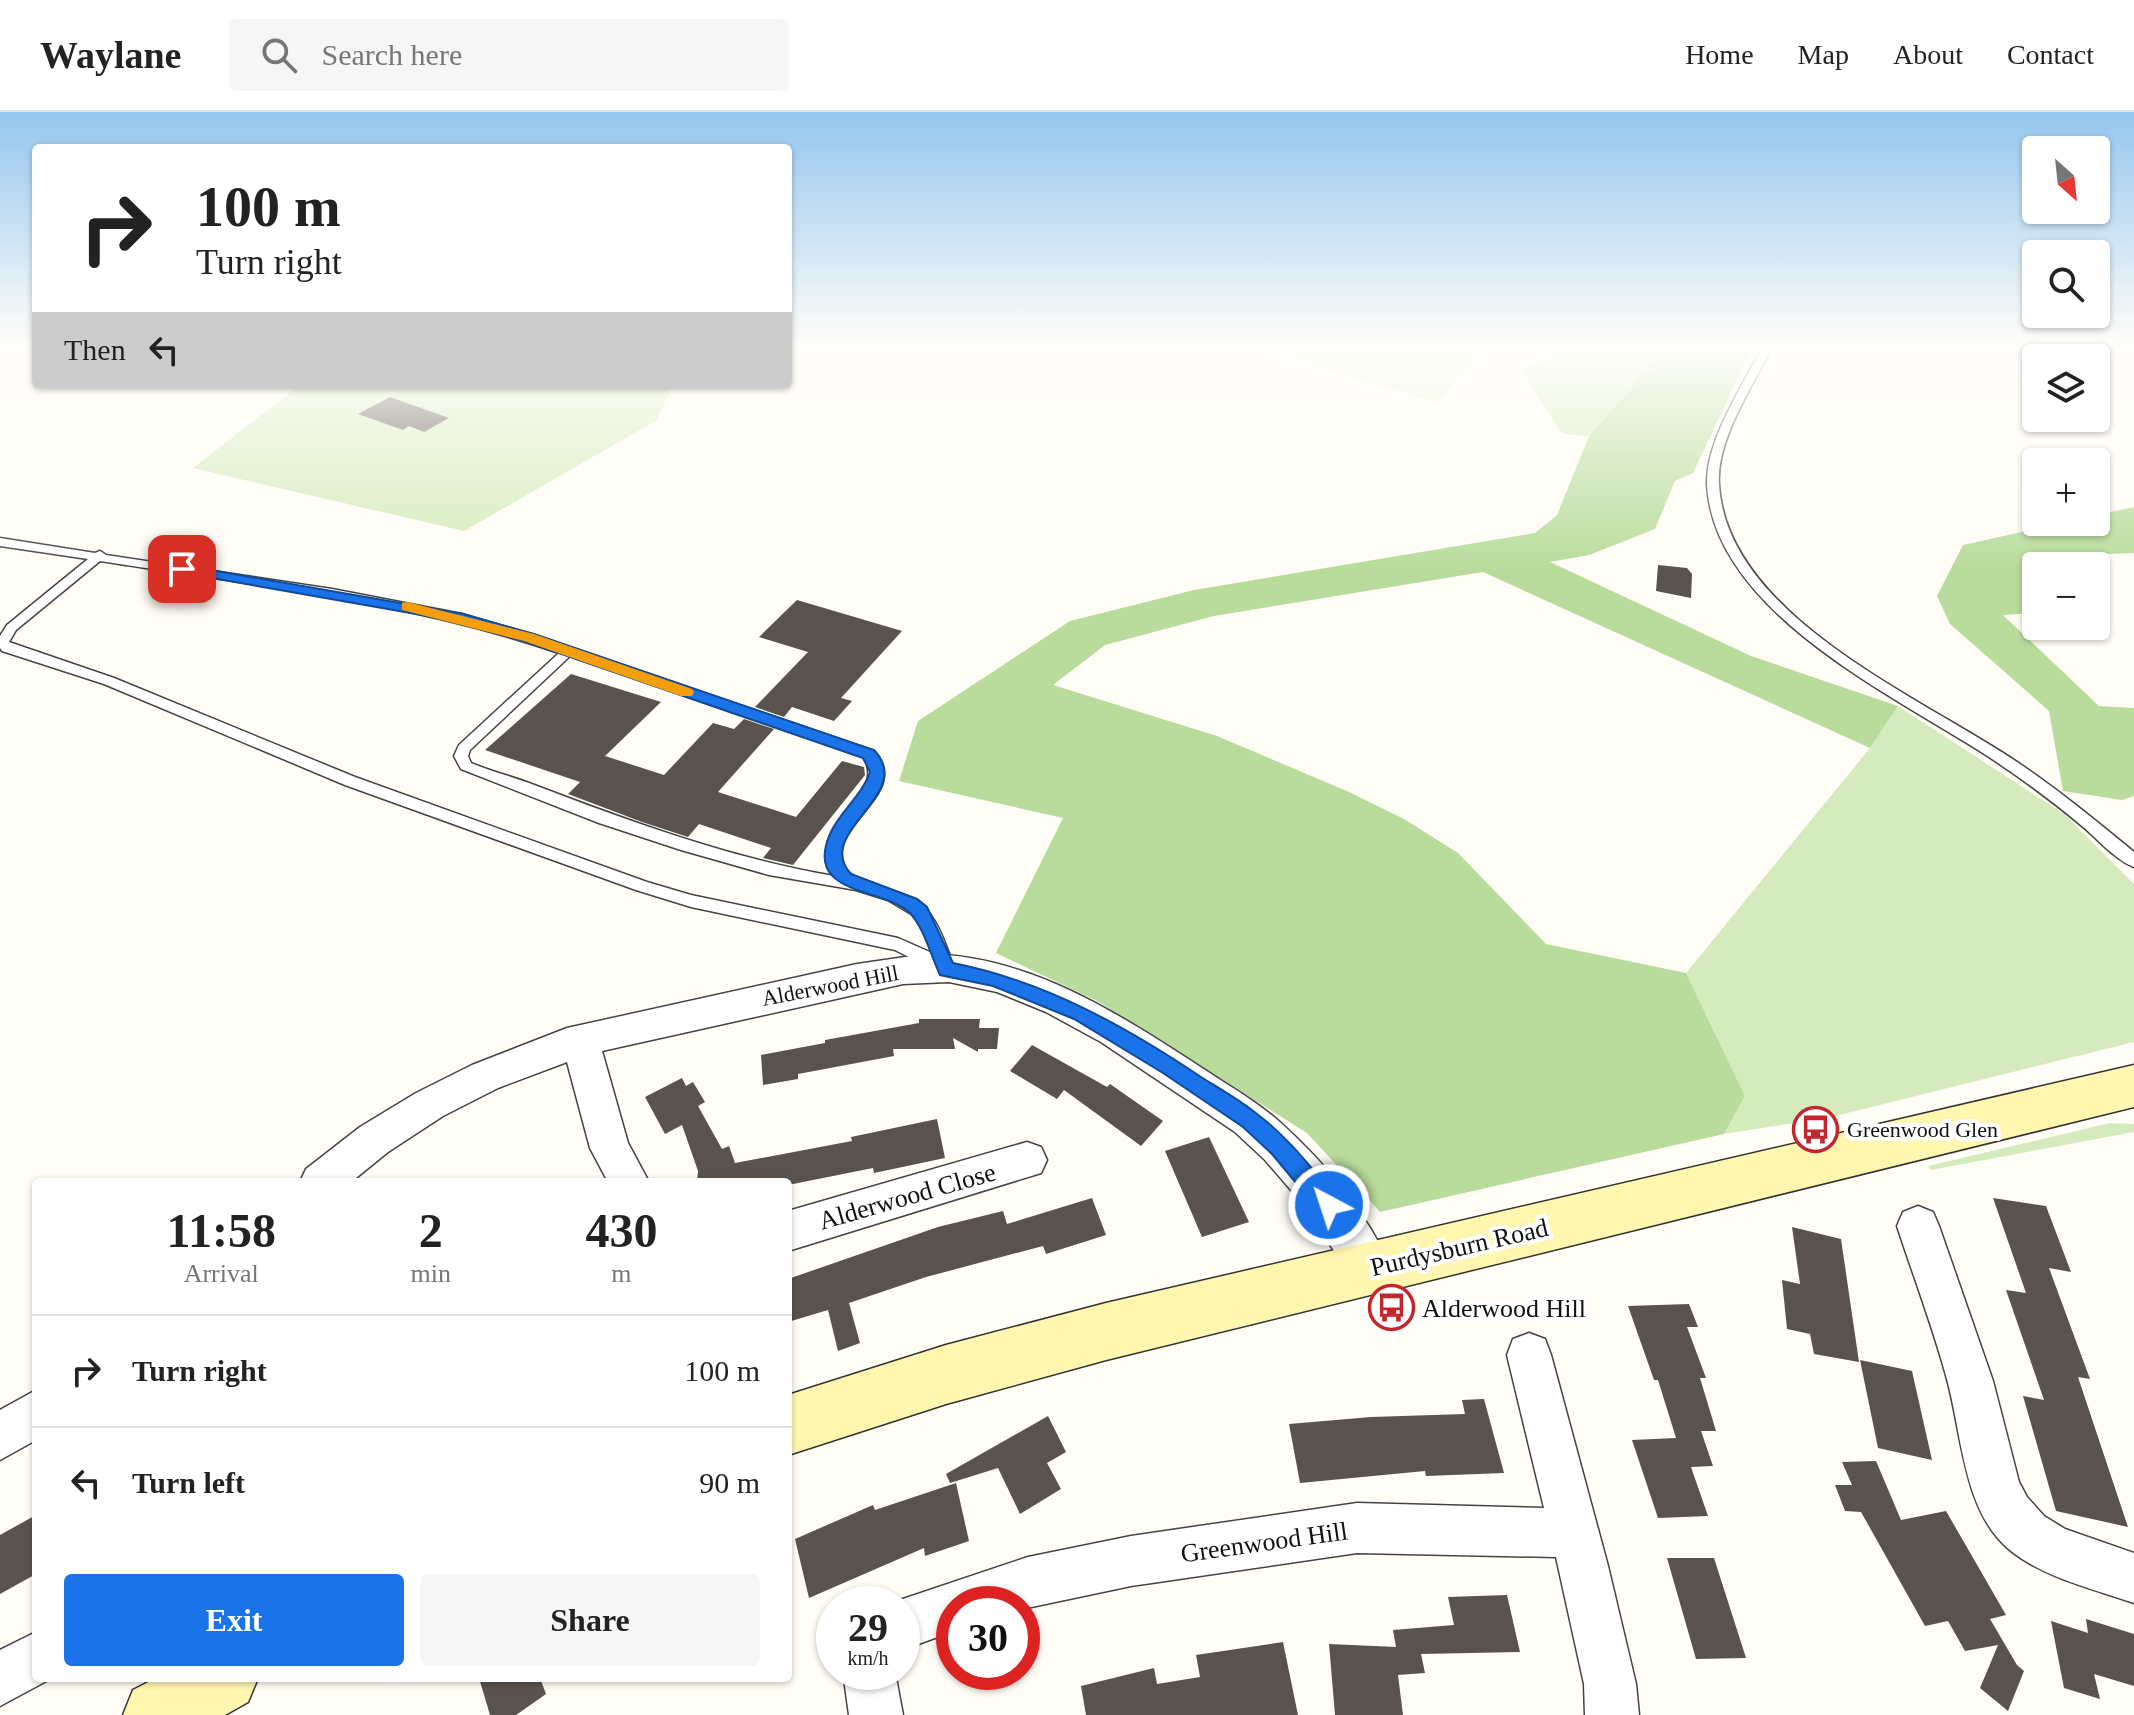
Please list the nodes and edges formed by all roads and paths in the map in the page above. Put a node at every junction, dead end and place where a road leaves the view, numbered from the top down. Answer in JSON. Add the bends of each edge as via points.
{"nodes":[{"id":1,"x":1733,"y":419,"type":"edge"},
{"id":2,"x":0,"y":542,"type":"edge"},
{"id":3,"x":100,"y":555,"type":"junction"},
{"id":4,"x":568,"y":651,"type":"junction"},
{"id":5,"x":2134,"y":861,"type":"edge"},
{"id":6,"x":864,"y":886,"type":"junction"},
{"id":7,"x":947,"y":969,"type":"junction"},
{"id":8,"x":580,"y":1039,"type":"junction"},
{"id":9,"x":2134,"y":1086,"type":"edge"},
{"id":10,"x":1027,"y":1160,"type":"dead end"},
{"id":11,"x":325,"y":1178,"type":"edge"},
{"id":12,"x":627,"y":1178,"type":"edge"},
{"id":13,"x":1918,"y":1226,"type":"dead end"},
{"id":14,"x":792,"y":1230,"type":"edge"},
{"id":15,"x":1370,"y":1268,"type":"junction"},
{"id":16,"x":1529,"y":1355,"type":"dead end"},
{"id":17,"x":32,"y":1416,"type":"edge"},
{"id":18,"x":792,"y":1424,"type":"edge"},
{"id":19,"x":0,"y":1437,"type":"edge"},
{"id":20,"x":1573,"y":1533,"type":"junction"},
{"id":21,"x":2134,"y":1578,"type":"edge"},
{"id":22,"x":1016,"y":1586,"type":"edge"},
{"id":23,"x":32,"y":1660,"type":"edge"},
{"id":24,"x":0,"y":1680,"type":"edge"},
{"id":25,"x":217,"y":1682,"type":"edge"},
{"id":26,"x":872,"y":1690,"type":"edge"},
{"id":27,"x":158,"y":1715,"type":"edge"},
{"id":28,"x":876,"y":1715,"type":"edge"},
{"id":29,"x":1612,"y":1715,"type":"edge"}],
"edges":[{"from":1,"to":5,"type":"lane","via":[[1714,467],[1718,516],[1739,560],[1781,609],[1886,690],[2022,772]]},
{"from":2,"to":3,"type":"lane"},
{"from":3,"to":4,"type":"lane","via":[[424,610]]},
{"from":3,"to":7,"type":"lane","via":[[11,628],[2,643],[109,681],[350,781],[642,886],[898,944]]},
{"from":4,"to":6,"type":"lane","via":[[869,754],[879,772],[838,834],[834,852],[836,869]]},
{"from":4,"to":6,"type":"lane","via":[[464,748],[466,766],[666,841],[793,876]]},
{"from":6,"to":7,"type":"lane","via":[[920,912]]},
{"from":7,"to":8,"type":"street","name":"Alderwood Hill","via":[[876,975]]},
{"from":7,"to":15,"type":"street","name":"Alderwood Hill","via":[[996,979],[1081,1014],[1250,1120],[1318,1191]]},
{"from":8,"to":11,"type":"street","name":"Alderwood Hill","via":[[464,1085],[352,1154]]},
{"from":8,"to":12,"type":"street","via":[[610,1148]]},
{"from":9,"to":15,"type":"street","name":"Purdysburn Road"},
{"from":10,"to":14,"type":"street","name":"Alderwood Close"},
{"from":13,"to":21,"type":"street","via":[[1970,1381],[1997,1490],[2010,1514],[2052,1549]]},
{"from":15,"to":18,"type":"street","name":"Purdysburn Road","via":[[926,1380]]},
{"from":16,"to":20,"type":"street"},
{"from":17,"to":19,"type":"street"},
{"from":20,"to":22,"type":"street","name":"Greenwood Hill","via":[[1357,1528],[1131,1561]]},
{"from":20,"to":29,"type":"street","via":[[1610,1684]]},
{"from":23,"to":24,"type":"street"},
{"from":25,"to":27,"type":"street"},
{"from":26,"to":28,"type":"street"}]}
